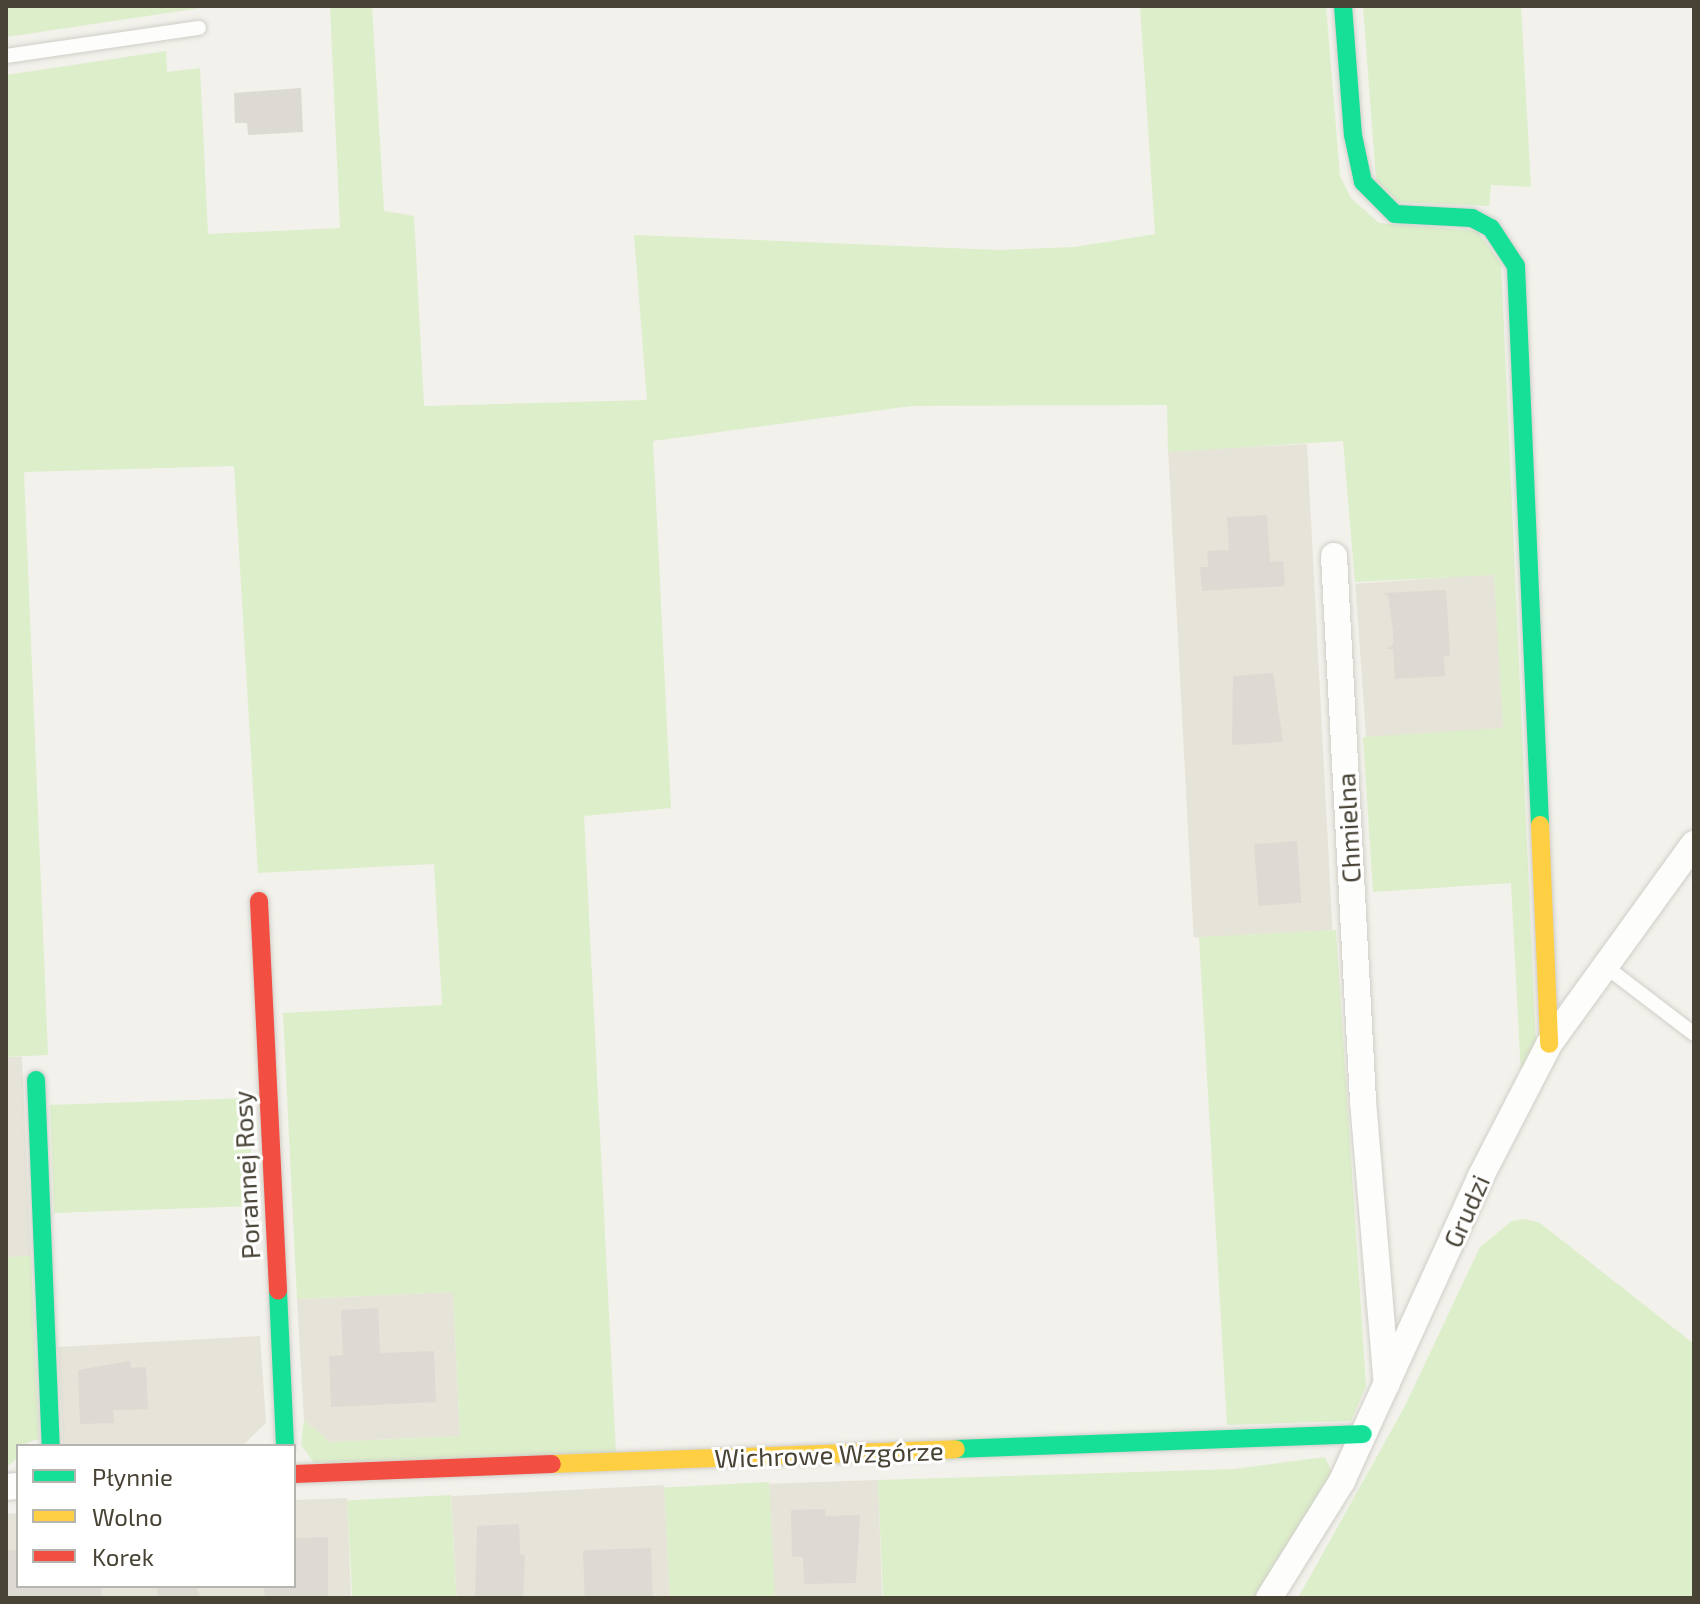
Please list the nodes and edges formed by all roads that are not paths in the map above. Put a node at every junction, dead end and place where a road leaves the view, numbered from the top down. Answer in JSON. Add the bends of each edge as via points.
{"nodes":[{"id":1,"x":1343,"y":6,"type":"edge"},
{"id":2,"x":199,"y":28,"type":"dead end"},
{"id":3,"x":6,"y":56,"type":"edge"},
{"id":4,"x":1334,"y":556,"type":"dead end"},
{"id":5,"x":1694,"y":844,"type":"edge"},
{"id":6,"x":259,"y":901,"type":"dead end"},
{"id":7,"x":1605,"y":966,"type":"junction"},
{"id":8,"x":1694,"y":1034,"type":"edge"},
{"id":9,"x":1549,"y":1044,"type":"junction"},
{"id":10,"x":36,"y":1080,"type":"dead end"},
{"id":11,"x":1387,"y":1384,"type":"junction"},
{"id":12,"x":1363,"y":1434,"type":"junction"},
{"id":13,"x":51,"y":1444,"type":"edge"},
{"id":14,"x":285,"y":1444,"type":"edge"},
{"id":15,"x":296,"y":1474,"type":"edge"},
{"id":16,"x":1269,"y":1598,"type":"edge"}],
"edges":[{"from":1,"to":9,"type":"street","via":[[1353,135],[1363,182],[1395,214],[1472,218],[1491,228],[1516,266]]},
{"from":2,"to":3,"type":"lane"},
{"from":4,"to":11,"type":"street","name":"Chmielna","via":[[1363,1101]]},
{"from":5,"to":7,"type":"street","name":"Grudzi"},
{"from":6,"to":14,"type":"street","name":"Porannej Rosy"},
{"from":7,"to":8,"type":"lane"},
{"from":7,"to":9,"type":"street","name":"Grudzi"},
{"from":9,"to":11,"type":"street","name":"Grudzi","via":[[1494,1150]]},
{"from":10,"to":13,"type":"street"},
{"from":11,"to":12,"type":"street","name":"Grudzi"},
{"from":12,"to":15,"type":"street","name":"Wichrowe Wzgórze"},
{"from":12,"to":16,"type":"street","name":"Grudzi","via":[[1342,1481]]}]}
